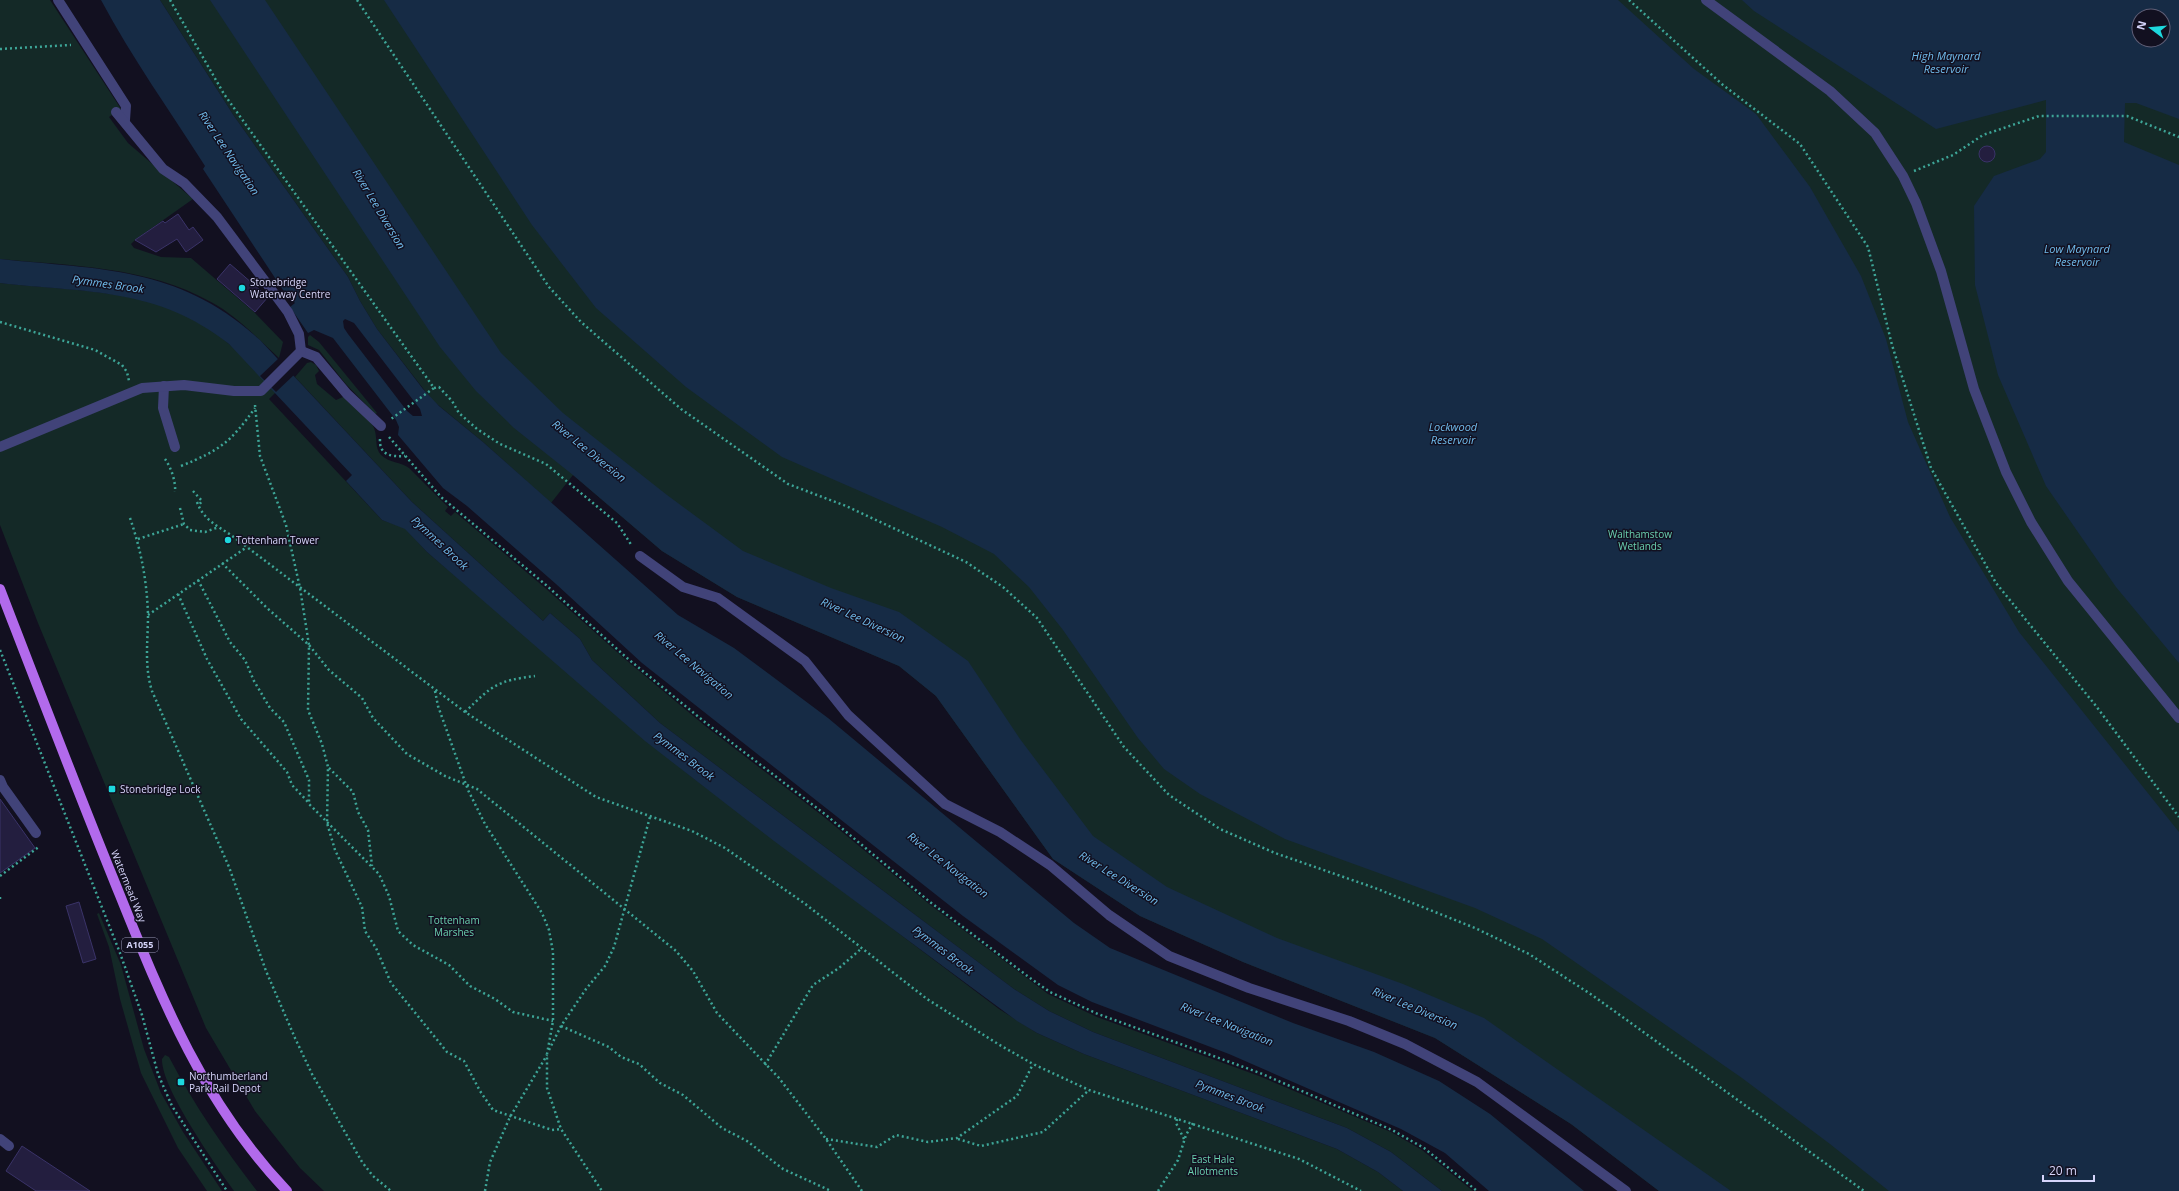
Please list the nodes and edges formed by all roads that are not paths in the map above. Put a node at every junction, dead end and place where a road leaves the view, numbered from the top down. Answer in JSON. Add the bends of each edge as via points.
{"nodes":[{"id":1,"x":58,"y":0,"type":"edge"},
{"id":2,"x":1706,"y":0,"type":"edge"},
{"id":3,"x":116,"y":112,"type":"dead end"},
{"id":4,"x":125,"y":120,"type":"junction"},
{"id":5,"x":302,"y":351,"type":"junction"},
{"id":6,"x":164,"y":386,"type":"junction"},
{"id":7,"x":381,"y":431,"type":"road end"},
{"id":8,"x":0,"y":447,"type":"edge"},
{"id":9,"x":175,"y":447,"type":"dead end"},
{"id":10,"x":640,"y":556,"type":"road end"},
{"id":11,"x":0,"y":588,"type":"edge"},
{"id":12,"x":2179,"y":718,"type":"edge"},
{"id":13,"x":0,"y":780,"type":"edge"},
{"id":14,"x":36,"y":833,"type":"road end"},
{"id":15,"x":0,"y":1139,"type":"edge"},
{"id":16,"x":9,"y":1146,"type":"dead end"},
{"id":17,"x":287,"y":1191,"type":"edge"},
{"id":18,"x":1626,"y":1191,"type":"edge"}],
"edges":[{"from":1,"to":4,"type":"lane","via":[[126,106]]},
{"from":2,"to":12,"type":"lane","via":[[1830,91],[1875,133],[1903,176],[1941,271],[1974,389],[2009,478],[2031,522],[2068,581]]},
{"from":3,"to":4,"type":"lane"},
{"from":4,"to":5,"type":"lane","via":[[163,169],[184,183],[217,217],[288,312],[299,334]]},
{"from":5,"to":6,"type":"lane","via":[[261,391],[184,385]]},
{"from":5,"to":7,"type":"lane","via":[[316,357]]},
{"from":6,"to":8,"type":"lane","via":[[142,388]]},
{"from":6,"to":9,"type":"lane","via":[[163,408]]},
{"from":10,"to":18,"type":"lane","via":[[683,587],[718,598],[805,661],[848,715],[945,804],[1000,832],[1050,865],[1109,915],[1169,956],[1249,988],[1349,1021],[1404,1044],[1477,1082]]},
{"from":11,"to":17,"type":"main road","name":"Watermead Way","number":"A1055","via":[[70,771],[172,1022],[223,1112]]},
{"from":13,"to":14,"type":"lane"},
{"from":15,"to":16,"type":"lane"}]}
